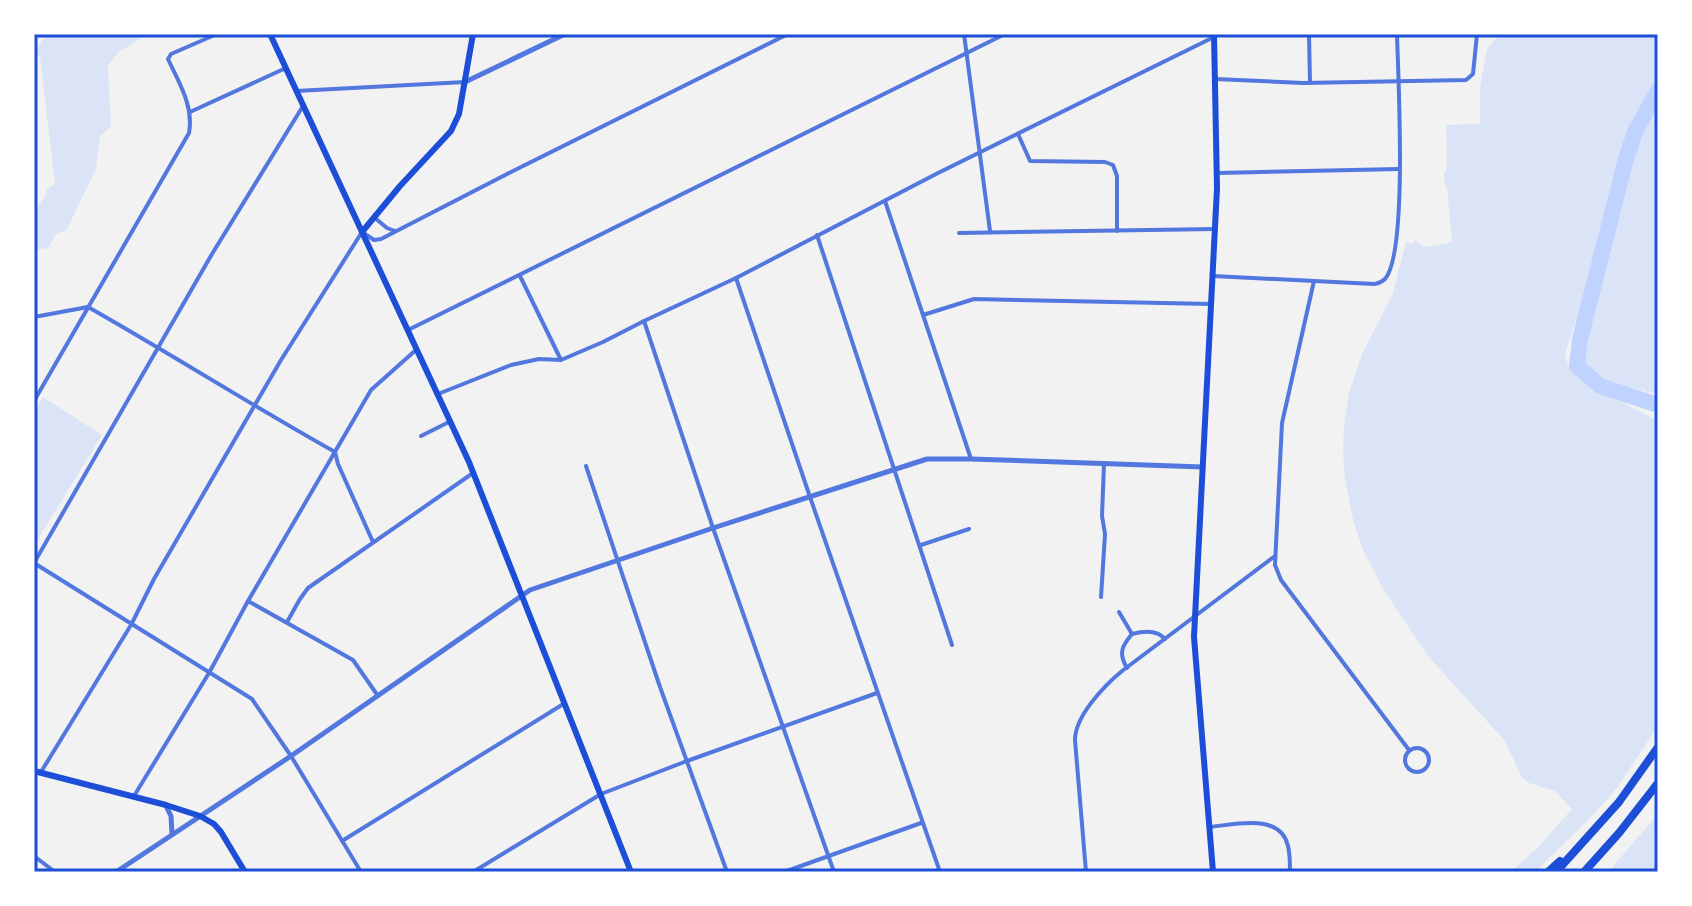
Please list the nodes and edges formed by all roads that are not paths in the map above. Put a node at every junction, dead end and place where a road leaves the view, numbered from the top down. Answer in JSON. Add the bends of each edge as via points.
{"nodes":[{"id":1,"x":217,"y":34,"type":"edge"},
{"id":2,"x":270,"y":34,"type":"edge"},
{"id":3,"x":473,"y":34,"type":"edge"},
{"id":4,"x":565,"y":34,"type":"edge"},
{"id":5,"x":788,"y":34,"type":"edge"},
{"id":6,"x":964,"y":34,"type":"edge"},
{"id":7,"x":1005,"y":34,"type":"edge"},
{"id":8,"x":1309,"y":34,"type":"edge"},
{"id":9,"x":1397,"y":34,"type":"edge"},
{"id":10,"x":1477,"y":34,"type":"edge"},
{"id":11,"x":1214,"y":35,"type":"edge"},
{"id":12,"x":966,"y":53,"type":"junction"},
{"id":13,"x":286,"y":68,"type":"junction"},
{"id":14,"x":1215,"y":79,"type":"junction"},
{"id":15,"x":1398,"y":81,"type":"junction"},
{"id":16,"x":465,"y":82,"type":"junction"},
{"id":17,"x":1310,"y":83,"type":"junction"},
{"id":18,"x":296,"y":91,"type":"junction"},
{"id":19,"x":303,"y":106,"type":"junction"},
{"id":20,"x":190,"y":112,"type":"junction"},
{"id":21,"x":1018,"y":134,"type":"junction"},
{"id":22,"x":980,"y":152,"type":"junction"},
{"id":23,"x":1400,"y":169,"type":"junction"},
{"id":24,"x":1217,"y":173,"type":"junction"},
{"id":25,"x":885,"y":201,"type":"junction"},
{"id":26,"x":375,"y":218,"type":"junction"},
{"id":27,"x":1215,"y":229,"type":"junction"},
{"id":28,"x":395,"y":231,"type":"junction"},
{"id":29,"x":990,"y":231,"type":"junction"},
{"id":30,"x":1117,"y":231,"type":"junction"},
{"id":31,"x":362,"y":232,"type":"junction"},
{"id":32,"x":959,"y":233,"type":"dead end"},
{"id":33,"x":817,"y":235,"type":"junction"},
{"id":34,"x":519,"y":275,"type":"junction"},
{"id":35,"x":1213,"y":276,"type":"junction"},
{"id":36,"x":736,"y":278,"type":"junction"},
{"id":37,"x":1314,"y":281,"type":"junction"},
{"id":38,"x":1211,"y":304,"type":"junction"},
{"id":39,"x":88,"y":307,"type":"junction"},
{"id":40,"x":923,"y":315,"type":"junction"},
{"id":41,"x":34,"y":317,"type":"edge"},
{"id":42,"x":644,"y":321,"type":"junction"},
{"id":43,"x":408,"y":330,"type":"junction"},
{"id":44,"x":158,"y":347,"type":"junction"},
{"id":45,"x":417,"y":349,"type":"junction"},
{"id":46,"x":561,"y":360,"type":"junction"},
{"id":47,"x":438,"y":394,"type":"junction"},
{"id":48,"x":34,"y":401,"type":"edge"},
{"id":49,"x":254,"y":407,"type":"junction"},
{"id":50,"x":451,"y":421,"type":"junction"},
{"id":51,"x":421,"y":436,"type":"dead end"},
{"id":52,"x":335,"y":452,"type":"junction"},
{"id":53,"x":971,"y":459,"type":"junction"},
{"id":54,"x":1104,"y":464,"type":"junction"},
{"id":55,"x":586,"y":466,"type":"dead end"},
{"id":56,"x":1203,"y":467,"type":"junction"},
{"id":57,"x":893,"y":469,"type":"junction"},
{"id":58,"x":474,"y":473,"type":"junction"},
{"id":59,"x":810,"y":497,"type":"junction"},
{"id":60,"x":713,"y":528,"type":"junction"},
{"id":61,"x":969,"y":529,"type":"dead end"},
{"id":62,"x":373,"y":542,"type":"junction"},
{"id":63,"x":921,"y":545,"type":"junction"},
{"id":64,"x":34,"y":549,"type":"edge"},
{"id":65,"x":40,"y":552,"type":"junction"},
{"id":66,"x":1275,"y":556,"type":"junction"},
{"id":67,"x":617,"y":561,"type":"junction"},
{"id":68,"x":34,"y":563,"type":"edge"},
{"id":69,"x":522,"y":596,"type":"junction"},
{"id":70,"x":1101,"y":597,"type":"dead end"},
{"id":71,"x":248,"y":601,"type":"junction"},
{"id":72,"x":1119,"y":612,"type":"dead end"},
{"id":73,"x":1195,"y":616,"type":"junction"},
{"id":74,"x":287,"y":622,"type":"junction"},
{"id":75,"x":131,"y":625,"type":"junction"},
{"id":76,"x":1132,"y":634,"type":"junction"},
{"id":77,"x":1165,"y":639,"type":"junction"},
{"id":78,"x":952,"y":645,"type":"dead end"},
{"id":79,"x":1127,"y":668,"type":"junction"},
{"id":80,"x":209,"y":673,"type":"junction"},
{"id":81,"x":877,"y":693,"type":"junction"},
{"id":82,"x":378,"y":696,"type":"junction"},
{"id":83,"x":565,"y":703,"type":"junction"},
{"id":84,"x":782,"y":727,"type":"junction"},
{"id":85,"x":1658,"y":747,"type":"edge"},
{"id":86,"x":1409,"y":750,"type":"junction"},
{"id":87,"x":291,"y":756,"type":"junction"},
{"id":88,"x":687,"y":761,"type":"junction"},
{"id":89,"x":37,"y":772,"type":"edge"},
{"id":90,"x":1658,"y":783,"type":"edge"},
{"id":91,"x":601,"y":794,"type":"junction"},
{"id":92,"x":134,"y":796,"type":"junction"},
{"id":93,"x":166,"y":805,"type":"junction"},
{"id":94,"x":200,"y":816,"type":"junction"},
{"id":95,"x":922,"y":823,"type":"junction"},
{"id":96,"x":1599,"y":826,"type":"junction"},
{"id":97,"x":1209,"y":827,"type":"junction"},
{"id":98,"x":172,"y":834,"type":"junction"},
{"id":99,"x":342,"y":841,"type":"junction"},
{"id":100,"x":34,"y":856,"type":"edge"},
{"id":101,"x":828,"y":856,"type":"junction"},
{"id":102,"x":127,"y":868,"type":"edge"},
{"id":103,"x":55,"y":872,"type":"edge"},
{"id":104,"x":116,"y":872,"type":"edge"},
{"id":105,"x":245,"y":872,"type":"edge"},
{"id":106,"x":361,"y":872,"type":"edge"},
{"id":107,"x":473,"y":872,"type":"edge"},
{"id":108,"x":631,"y":872,"type":"edge"},
{"id":109,"x":727,"y":872,"type":"edge"},
{"id":110,"x":784,"y":872,"type":"edge"},
{"id":111,"x":834,"y":872,"type":"edge"},
{"id":112,"x":940,"y":872,"type":"edge"},
{"id":113,"x":1086,"y":872,"type":"edge"},
{"id":114,"x":1213,"y":872,"type":"edge"},
{"id":115,"x":1290,"y":872,"type":"edge"},
{"id":116,"x":1548,"y":872,"type":"edge"},
{"id":117,"x":1556,"y":872,"type":"edge"},
{"id":118,"x":1586,"y":872,"type":"edge"}],
"edges":[{"from":1,"to":20,"type":"street","via":[[168,59]]},
{"from":2,"to":13,"type":"main road"},
{"from":3,"to":16,"type":"main road"},
{"from":4,"to":16,"type":"street"},
{"from":5,"to":28,"type":"street"},
{"from":6,"to":12,"type":"street"},
{"from":7,"to":12,"type":"street"},
{"from":8,"to":17,"type":"street"},
{"from":9,"to":15,"type":"street"},
{"from":10,"to":15,"type":"street","via":[[1474,71],[1466,80]]},
{"from":11,"to":14,"type":"main road"},
{"from":11,"to":21,"type":"street"},
{"from":12,"to":22,"type":"street"},
{"from":12,"to":34,"type":"street"},
{"from":13,"to":18,"type":"main road"},
{"from":13,"to":20,"type":"street"},
{"from":14,"to":17,"type":"street"},
{"from":14,"to":24,"type":"main road"},
{"from":15,"to":17,"type":"street"},
{"from":15,"to":23,"type":"street"},
{"from":16,"to":18,"type":"street"},
{"from":16,"to":26,"type":"main road","via":[[451,131]]},
{"from":18,"to":19,"type":"main road"},
{"from":19,"to":31,"type":"main road"},
{"from":19,"to":44,"type":"street"},
{"from":20,"to":39,"type":"street","via":[[189,133]]},
{"from":21,"to":22,"type":"street"},
{"from":21,"to":30,"type":"street","via":[[1030,161],[1113,165]]},
{"from":22,"to":25,"type":"street"},
{"from":22,"to":29,"type":"street"},
{"from":23,"to":24,"type":"street"},
{"from":23,"to":37,"type":"street","via":[[1396,242],[1385,279],[1374,284]]},
{"from":24,"to":27,"type":"main road"},
{"from":25,"to":33,"type":"street"},
{"from":25,"to":40,"type":"street"},
{"from":26,"to":28,"type":"street"},
{"from":26,"to":31,"type":"main road"},
{"from":27,"to":30,"type":"street"},
{"from":27,"to":35,"type":"main road"},
{"from":28,"to":31,"type":"street","via":[[374,240]]},
{"from":29,"to":30,"type":"street"},
{"from":29,"to":32,"type":"street"},
{"from":31,"to":43,"type":"main road"},
{"from":31,"to":49,"type":"street"},
{"from":33,"to":36,"type":"street"},
{"from":33,"to":57,"type":"street"},
{"from":34,"to":43,"type":"street"},
{"from":34,"to":46,"type":"street"},
{"from":35,"to":37,"type":"street"},
{"from":35,"to":38,"type":"main road"},
{"from":36,"to":42,"type":"street"},
{"from":36,"to":59,"type":"street"},
{"from":37,"to":66,"type":"street","via":[[1283,417]]},
{"from":38,"to":40,"type":"street","via":[[974,299]]},
{"from":38,"to":56,"type":"main road"},
{"from":39,"to":41,"type":"street"},
{"from":39,"to":44,"type":"street"},
{"from":39,"to":48,"type":"street"},
{"from":40,"to":53,"type":"street"},
{"from":42,"to":46,"type":"street"},
{"from":42,"to":60,"type":"street"},
{"from":43,"to":45,"type":"main road"},
{"from":44,"to":49,"type":"street"},
{"from":44,"to":65,"type":"street"},
{"from":45,"to":47,"type":"main road"},
{"from":45,"to":52,"type":"street","via":[[371,390]]},
{"from":46,"to":47,"type":"street","via":[[520,363]]},
{"from":47,"to":50,"type":"main road"},
{"from":49,"to":52,"type":"street"},
{"from":49,"to":75,"type":"street"},
{"from":50,"to":51,"type":"street"},
{"from":50,"to":58,"type":"main road"},
{"from":52,"to":62,"type":"street"},
{"from":52,"to":71,"type":"street"},
{"from":53,"to":54,"type":"street"},
{"from":53,"to":57,"type":"street","via":[[927,459]]},
{"from":54,"to":56,"type":"street"},
{"from":54,"to":70,"type":"street"},
{"from":55,"to":67,"type":"street"},
{"from":56,"to":73,"type":"main road"},
{"from":57,"to":59,"type":"street"},
{"from":57,"to":63,"type":"street"},
{"from":58,"to":62,"type":"street"},
{"from":58,"to":69,"type":"main road"},
{"from":59,"to":60,"type":"street"},
{"from":59,"to":81,"type":"street"},
{"from":60,"to":67,"type":"street"},
{"from":60,"to":84,"type":"street"},
{"from":61,"to":63,"type":"street"},
{"from":62,"to":74,"type":"street","via":[[308,588]]},
{"from":63,"to":78,"type":"street"},
{"from":64,"to":65,"type":"street"},
{"from":65,"to":68,"type":"street"},
{"from":66,"to":73,"type":"street"},
{"from":66,"to":86,"type":"street","via":[[1281,580]]},
{"from":67,"to":69,"type":"street"},
{"from":67,"to":88,"type":"street"},
{"from":68,"to":75,"type":"street"},
{"from":69,"to":82,"type":"street"},
{"from":69,"to":83,"type":"main road"},
{"from":71,"to":74,"type":"street"},
{"from":71,"to":80,"type":"street"},
{"from":72,"to":76,"type":"street"},
{"from":73,"to":77,"type":"street"},
{"from":73,"to":97,"type":"main road"},
{"from":74,"to":82,"type":"street","via":[[353,660]]},
{"from":75,"to":80,"type":"street"},
{"from":75,"to":89,"type":"street"},
{"from":76,"to":77,"type":"street","via":[[1155,632]]},
{"from":76,"to":79,"type":"street","via":[[1122,647]]},
{"from":77,"to":79,"type":"street"},
{"from":79,"to":113,"type":"street","via":[[1080,718],[1075,732]]},
{"from":80,"to":87,"type":"street","via":[[252,699]]},
{"from":80,"to":92,"type":"street"},
{"from":81,"to":84,"type":"street"},
{"from":81,"to":95,"type":"street"},
{"from":82,"to":87,"type":"street"},
{"from":83,"to":91,"type":"main road"},
{"from":83,"to":99,"type":"street"},
{"from":84,"to":88,"type":"street"},
{"from":84,"to":101,"type":"street"},
{"from":85,"to":96,"type":"highway"},
{"from":86,"to":86,"type":"street","via":[[1404,758],[1407,768],[1426,768],[1426,751]]},
{"from":87,"to":94,"type":"street"},
{"from":87,"to":99,"type":"street"},
{"from":88,"to":91,"type":"street"},
{"from":88,"to":109,"type":"street"},
{"from":89,"to":92,"type":"main road"},
{"from":90,"to":118,"type":"highway"},
{"from":91,"to":107,"type":"street"},
{"from":91,"to":108,"type":"main road"},
{"from":92,"to":93,"type":"main road"},
{"from":93,"to":94,"type":"main road"},
{"from":93,"to":98,"type":"street"},
{"from":94,"to":98,"type":"street"},
{"from":94,"to":105,"type":"main road","via":[[221,832]]},
{"from":95,"to":101,"type":"street"},
{"from":95,"to":112,"type":"street"},
{"from":96,"to":116,"type":"highway"},
{"from":96,"to":117,"type":"highway"},
{"from":97,"to":114,"type":"main road"},
{"from":97,"to":115,"type":"street","via":[[1275,827],[1288,846]]},
{"from":98,"to":102,"type":"street"},
{"from":99,"to":106,"type":"street"},
{"from":100,"to":103,"type":"street"},
{"from":101,"to":110,"type":"street"},
{"from":101,"to":111,"type":"street"},
{"from":102,"to":104,"type":"street"}]}
